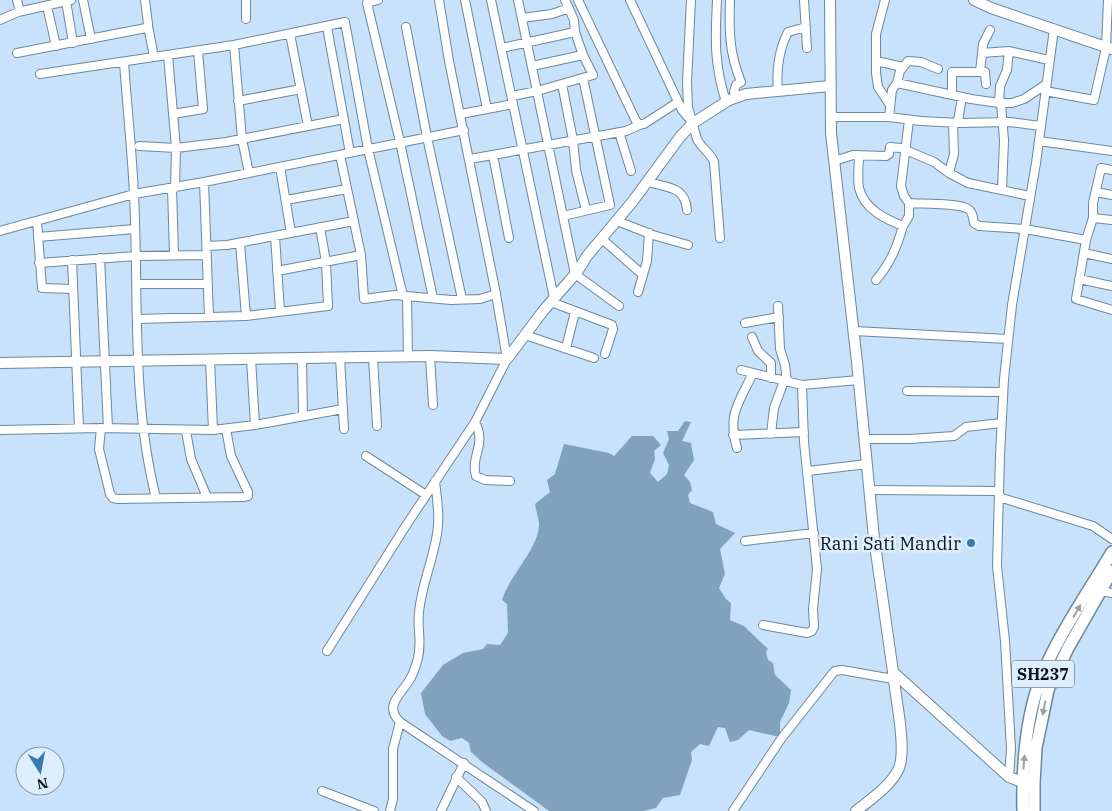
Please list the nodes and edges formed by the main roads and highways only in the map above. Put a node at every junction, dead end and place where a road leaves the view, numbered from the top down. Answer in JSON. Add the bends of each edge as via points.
{"nodes":[{"id":1,"x":1112,"y":552,"type":"edge"},
{"id":2,"x":1112,"y":571,"type":"edge"},
{"id":3,"x":1106,"y":592,"type":"edge"},
{"id":4,"x":1028,"y":782,"type":"junction"},
{"id":5,"x":1023,"y":811,"type":"edge"},
{"id":6,"x":1034,"y":811,"type":"edge"}],
"edges":[{"from":4,"to":1,"type":"main road","number":"SH237","one_way":true,"via":[[1029,720],[1042,676]]},
{"from":2,"to":3,"type":"main road","number":"SH237"},
{"from":3,"to":4,"type":"main road","number":"SH237","one_way":true,"via":[[1068,648],[1048,690]]},
{"from":4,"to":5,"type":"main road","number":"SH237"},
{"from":4,"to":6,"type":"main road","number":"SH237"}]}
